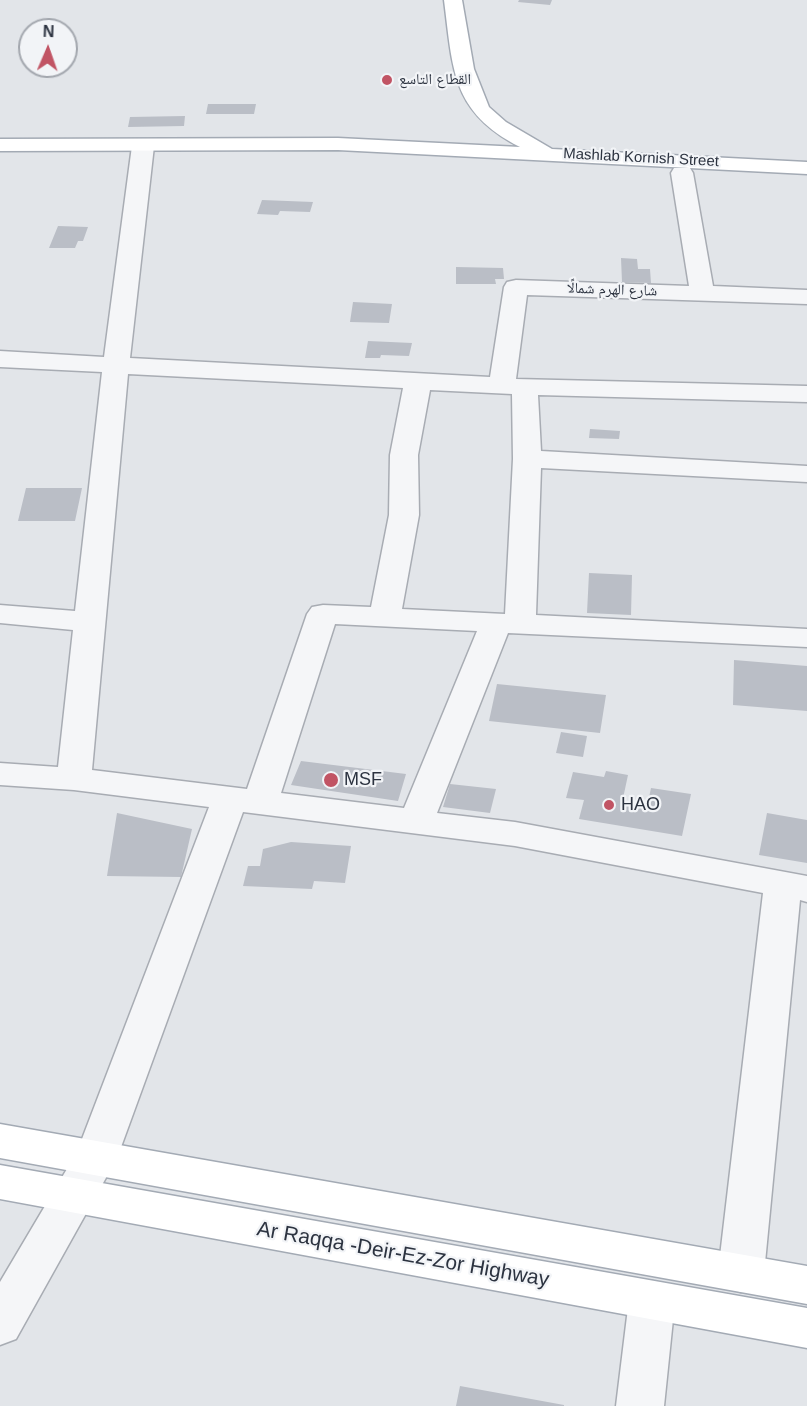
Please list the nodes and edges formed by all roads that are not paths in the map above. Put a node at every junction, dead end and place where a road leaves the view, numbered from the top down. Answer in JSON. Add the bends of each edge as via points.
{"nodes":[{"id":1,"x":453,"y":0,"type":"edge"},
{"id":2,"x":481,"y":110,"type":"junction"},
{"id":3,"x":338,"y":144,"type":"junction"},
{"id":4,"x":0,"y":145,"type":"edge"},
{"id":5,"x":143,"y":146,"type":"junction"},
{"id":6,"x":552,"y":153,"type":"junction"},
{"id":7,"x":807,"y":168,"type":"edge"},
{"id":8,"x":682,"y":173,"type":"junction"},
{"id":9,"x":807,"y":181,"type":"edge"},
{"id":10,"x":702,"y":293,"type":"junction"},
{"id":11,"x":807,"y":297,"type":"edge"},
{"id":12,"x":0,"y":359,"type":"edge"},
{"id":13,"x":116,"y":364,"type":"junction"},
{"id":14,"x":418,"y":381,"type":"junction"},
{"id":15,"x":514,"y":386,"type":"junction"},
{"id":16,"x":807,"y":394,"type":"edge"},
{"id":17,"x":527,"y":459,"type":"junction"},
{"id":18,"x":807,"y":474,"type":"edge"},
{"id":19,"x":0,"y":614,"type":"edge"},
{"id":20,"x":384,"y":616,"type":"junction"},
{"id":21,"x":90,"y":622,"type":"junction"},
{"id":22,"x":508,"y":622,"type":"junction"},
{"id":23,"x":807,"y":638,"type":"edge"},
{"id":24,"x":0,"y":774,"type":"edge"},
{"id":25,"x":74,"y":779,"type":"junction"},
{"id":26,"x":245,"y":801,"type":"junction"},
{"id":27,"x":416,"y":822,"type":"junction"},
{"id":28,"x":795,"y":887,"type":"edge"},
{"id":29,"x":0,"y":1141,"type":"edge"},
{"id":30,"x":96,"y":1158,"type":"junction"},
{"id":31,"x":0,"y":1182,"type":"edge"},
{"id":32,"x":72,"y":1195,"type":"junction"},
{"id":33,"x":741,"y":1273,"type":"junction"},
{"id":34,"x":807,"y":1285,"type":"edge"},
{"id":35,"x":652,"y":1300,"type":"junction"},
{"id":36,"x":0,"y":1325,"type":"edge"},
{"id":37,"x":807,"y":1328,"type":"edge"},
{"id":38,"x":640,"y":1406,"type":"edge"}],
"edges":[{"from":1,"to":2,"type":"main road","via":[[459,46]]},
{"from":2,"to":3,"type":"main road","via":[[461,128],[408,140]]},
{"from":2,"to":6,"type":"main road","via":[[525,142]]},
{"from":3,"to":5,"type":"main road"},
{"from":3,"to":6,"type":"main road"},
{"from":4,"to":5,"type":"main road"},
{"from":5,"to":13,"type":"street"},
{"from":6,"to":7,"type":"main road","name":"Mashlab Kornish Street"},
{"from":6,"to":8,"type":"main road","name":"Mashlab Kornish Street","via":[[612,168]]},
{"from":8,"to":9,"type":"main road","name":"Mashlab Kornish Street"},
{"from":8,"to":10,"type":"street"},
{"from":10,"to":11,"type":"street","name":"شارع الهرم شمالًا"},
{"from":10,"to":15,"type":"street","name":"شارع الهرم شمالًا","via":[[516,287]]},
{"from":12,"to":13,"type":"street"},
{"from":13,"to":14,"type":"street"},
{"from":13,"to":21,"type":"street"},
{"from":14,"to":15,"type":"street"},
{"from":14,"to":20,"type":"street","via":[[404,455],[404,515]]},
{"from":15,"to":16,"type":"street"},
{"from":15,"to":17,"type":"street"},
{"from":17,"to":18,"type":"street"},
{"from":17,"to":22,"type":"street"},
{"from":19,"to":21,"type":"street"},
{"from":20,"to":22,"type":"street"},
{"from":20,"to":26,"type":"street","via":[[323,614]]},
{"from":21,"to":25,"type":"street"},
{"from":22,"to":23,"type":"street"},
{"from":22,"to":27,"type":"street"},
{"from":24,"to":25,"type":"street"},
{"from":25,"to":26,"type":"street"},
{"from":26,"to":27,"type":"street"},
{"from":26,"to":30,"type":"street"},
{"from":27,"to":28,"type":"street","via":[[515,834]]},
{"from":28,"to":33,"type":"street"},
{"from":29,"to":30,"type":"main road"},
{"from":30,"to":32,"type":"street"},
{"from":30,"to":33,"type":"main road"},
{"from":31,"to":32,"type":"main road","name":"Ar Raqqa -Deir-Ez-Zor Highway"},
{"from":32,"to":35,"type":"main road","name":"Ar Raqqa -Deir-Ez-Zor Highway"},
{"from":32,"to":36,"type":"street"},
{"from":33,"to":34,"type":"main road"},
{"from":35,"to":37,"type":"main road","name":"Ar Raqqa -Deir-Ez-Zor Highway"},
{"from":35,"to":38,"type":"street"}]}
